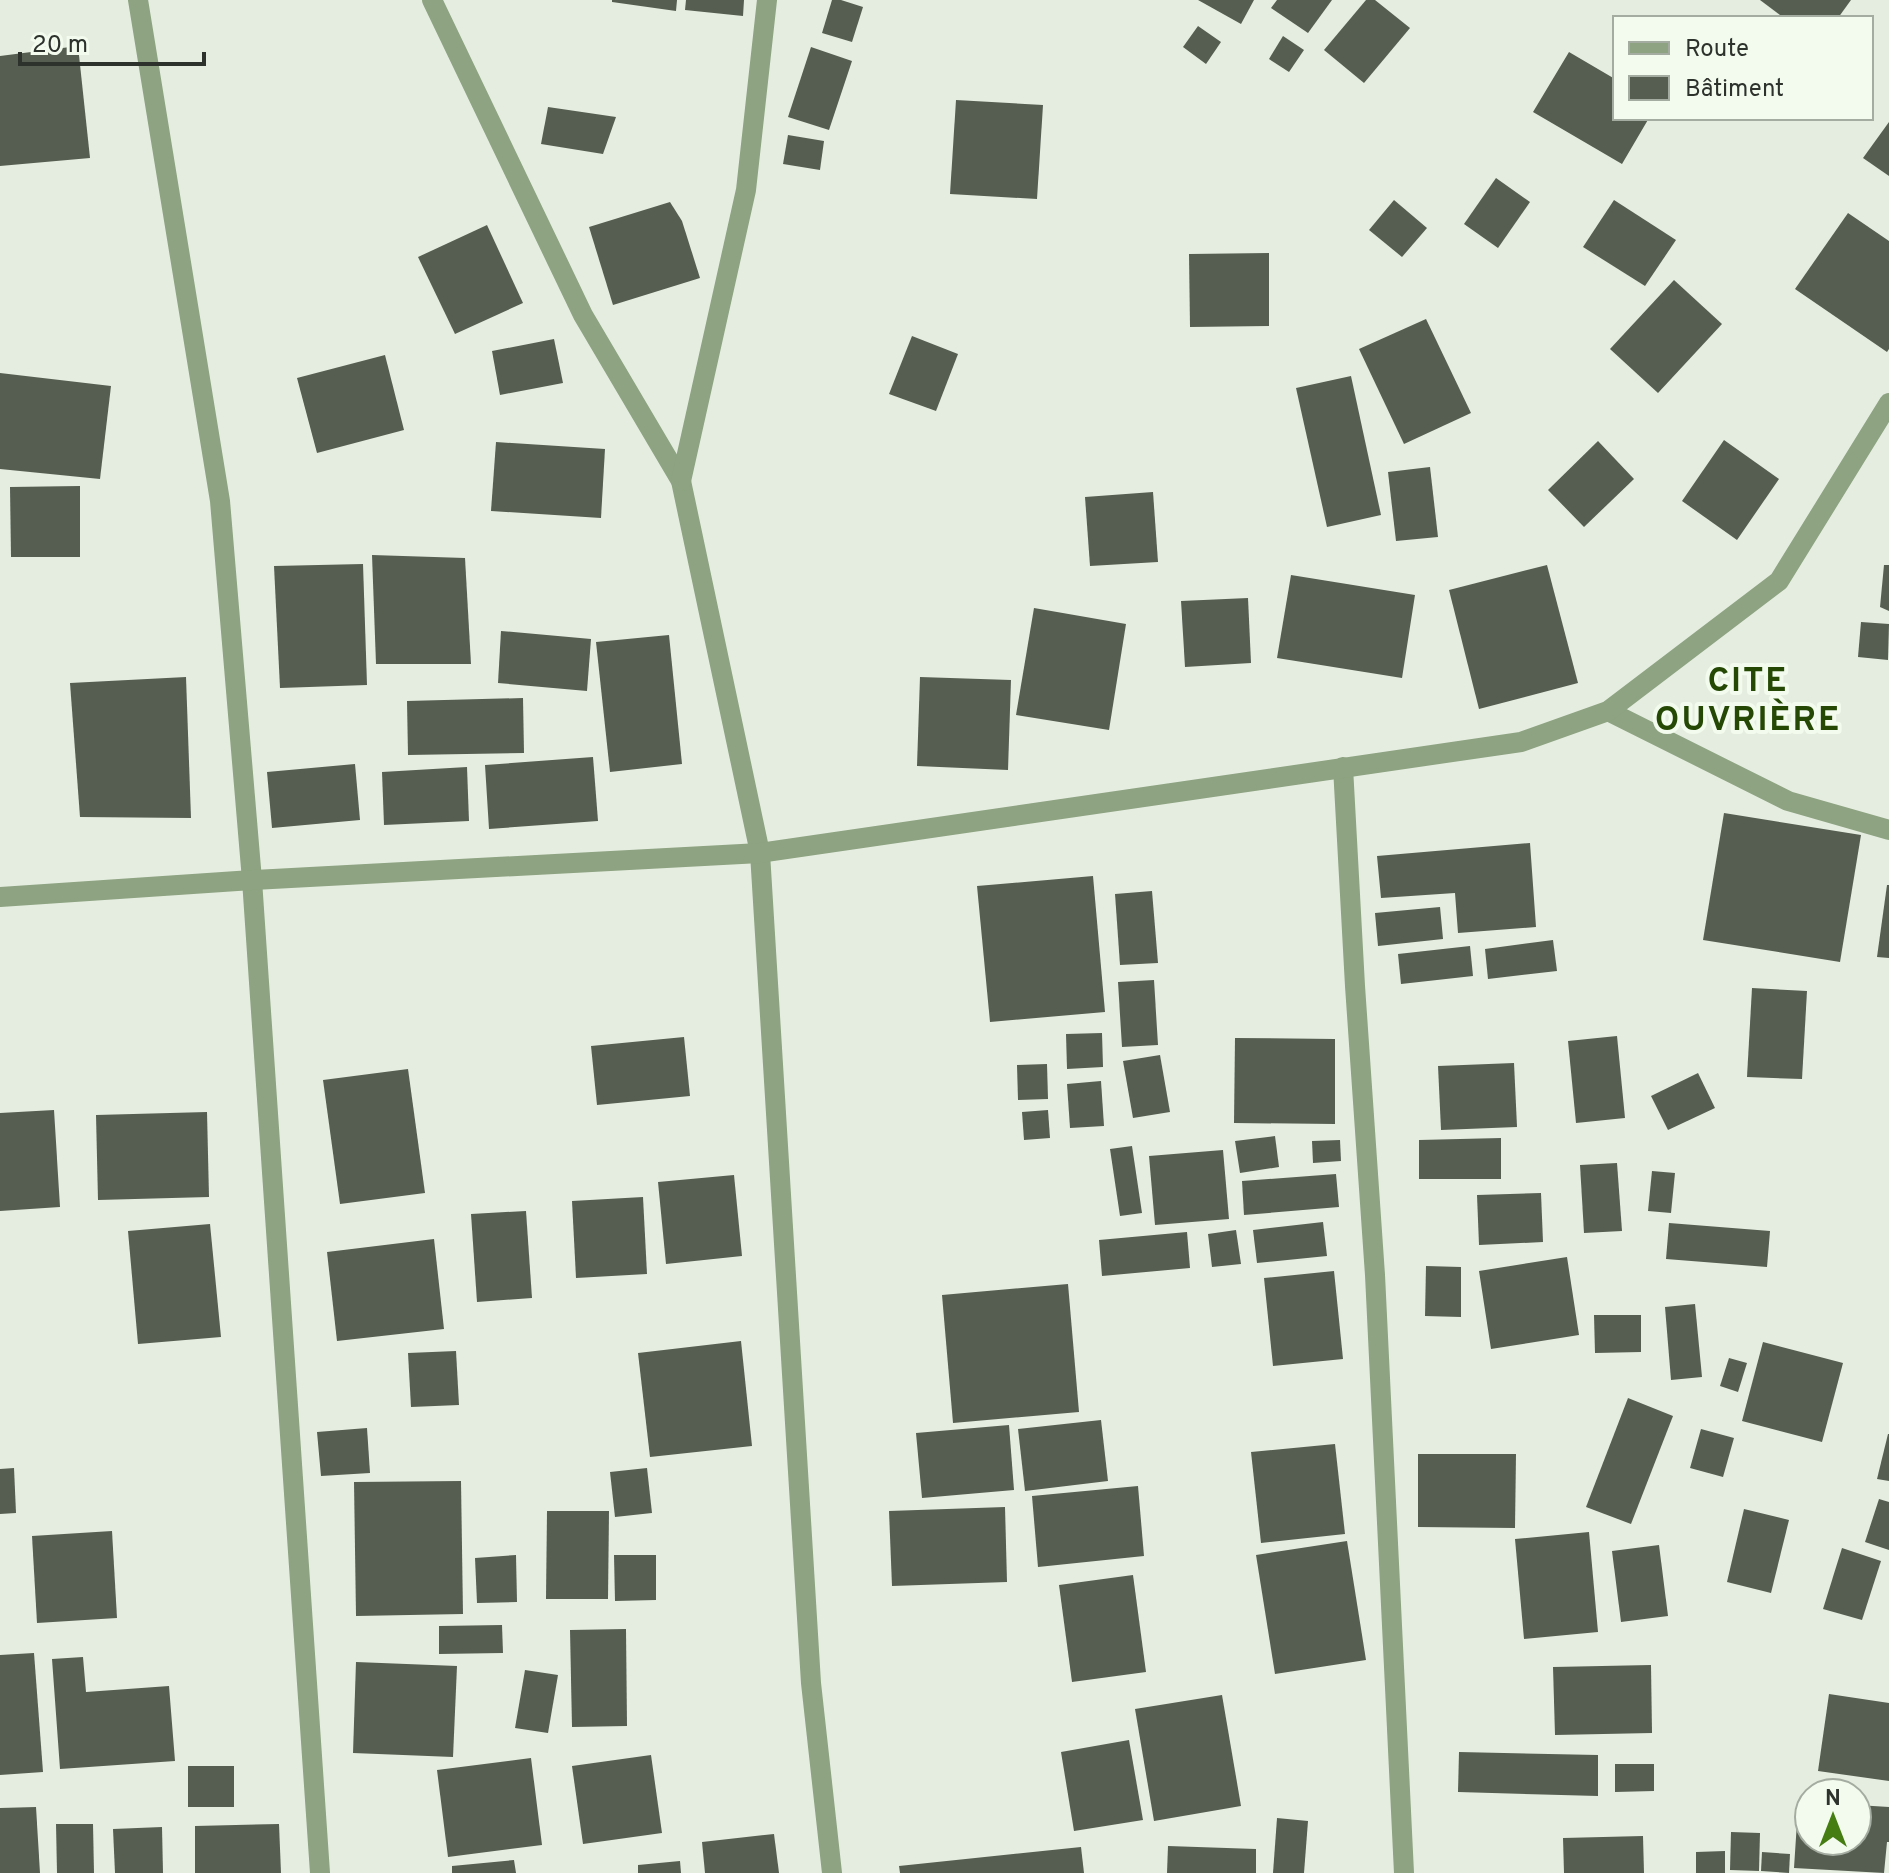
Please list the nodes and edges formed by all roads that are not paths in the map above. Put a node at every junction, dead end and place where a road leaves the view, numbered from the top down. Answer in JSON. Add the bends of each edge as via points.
{"nodes":[{"id":1,"x":138,"y":0,"type":"edge"},
{"id":2,"x":432,"y":0,"type":"edge"},
{"id":3,"x":767,"y":0,"type":"edge"},
{"id":4,"x":1889,"y":403,"type":"edge"},
{"id":5,"x":681,"y":481,"type":"junction"},
{"id":6,"x":1608,"y":711,"type":"junction"},
{"id":7,"x":1343,"y":767,"type":"junction"},
{"id":8,"x":1889,"y":830,"type":"edge"},
{"id":9,"x":760,"y":853,"type":"junction"},
{"id":10,"x":252,"y":880,"type":"junction"},
{"id":11,"x":0,"y":897,"type":"edge"},
{"id":12,"x":320,"y":1873,"type":"edge"},
{"id":13,"x":832,"y":1873,"type":"edge"},
{"id":14,"x":1404,"y":1873,"type":"edge"}],
"edges":[{"from":1,"to":10,"type":"street","via":[[220,501]]},
{"from":2,"to":5,"type":"street","via":[[583,315]]},
{"from":3,"to":5,"type":"street","via":[[746,190]]},
{"from":4,"to":6,"type":"street","via":[[1779,581]]},
{"from":5,"to":9,"type":"street"},
{"from":6,"to":7,"type":"street","via":[[1521,742]]},
{"from":6,"to":8,"type":"street","via":[[1788,801]]},
{"from":7,"to":9,"type":"street"},
{"from":7,"to":14,"type":"street"},
{"from":9,"to":10,"type":"street"},
{"from":9,"to":13,"type":"street","via":[[811,1683]]},
{"from":10,"to":11,"type":"street"},
{"from":10,"to":12,"type":"street"}]}
